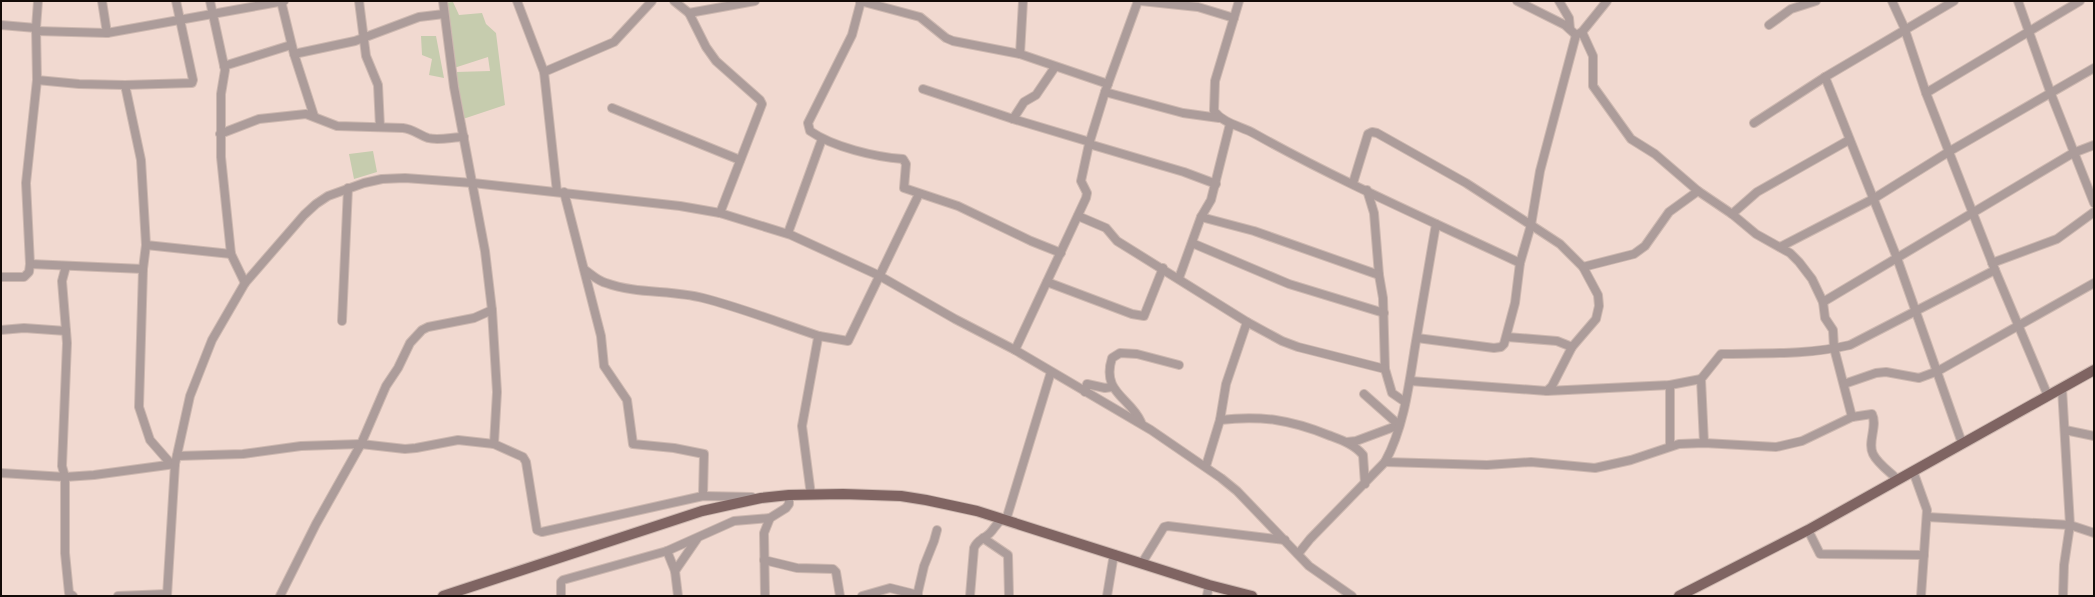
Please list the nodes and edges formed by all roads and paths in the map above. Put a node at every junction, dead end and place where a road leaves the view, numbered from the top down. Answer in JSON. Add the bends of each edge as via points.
{"nodes":[{"id":1,"x":38,"y":1,"type":"edge"},
{"id":2,"x":102,"y":1,"type":"edge"},
{"id":3,"x":176,"y":1,"type":"edge"},
{"id":4,"x":210,"y":1,"type":"edge"},
{"id":5,"x":282,"y":1,"type":"edge"},
{"id":6,"x":359,"y":1,"type":"edge"},
{"id":7,"x":442,"y":1,"type":"edge"},
{"id":8,"x":517,"y":1,"type":"edge"},
{"id":9,"x":652,"y":1,"type":"edge"},
{"id":10,"x":674,"y":1,"type":"edge"},
{"id":11,"x":755,"y":1,"type":"edge"},
{"id":12,"x":860,"y":1,"type":"edge"},
{"id":13,"x":1023,"y":1,"type":"edge"},
{"id":14,"x":1138,"y":1,"type":"edge"},
{"id":15,"x":1141,"y":1,"type":"edge"},
{"id":16,"x":1239,"y":1,"type":"edge"},
{"id":17,"x":1517,"y":1,"type":"edge"},
{"id":18,"x":1559,"y":1,"type":"edge"},
{"id":19,"x":1606,"y":1,"type":"edge"},
{"id":20,"x":1816,"y":1,"type":"edge"},
{"id":21,"x":1892,"y":1,"type":"edge"},
{"id":22,"x":1954,"y":1,"type":"edge"},
{"id":23,"x":2018,"y":1,"type":"edge"},
{"id":24,"x":2080,"y":1,"type":"edge"},
{"id":25,"x":1164,"y":2,"type":"edge"},
{"id":26,"x":689,"y":13,"type":"junction"},
{"id":27,"x":444,"y":14,"type":"junction"},
{"id":28,"x":213,"y":15,"type":"junction"},
{"id":29,"x":1234,"y":18,"type":"junction"},
{"id":30,"x":179,"y":20,"type":"junction"},
{"id":31,"x":1,"y":25,"type":"edge"},
{"id":32,"x":1770,"y":25,"type":"dead end"},
{"id":33,"x":36,"y":30,"type":"junction"},
{"id":34,"x":1904,"y":31,"type":"junction"},
{"id":35,"x":1576,"y":32,"type":"junction"},
{"id":36,"x":2028,"y":32,"type":"junction"},
{"id":37,"x":106,"y":33,"type":"junction"},
{"id":38,"x":364,"y":38,"type":"junction"},
{"id":39,"x":291,"y":44,"type":"junction"},
{"id":40,"x":294,"y":54,"type":"junction"},
{"id":41,"x":1020,"y":54,"type":"junction"},
{"id":42,"x":224,"y":66,"type":"junction"},
{"id":43,"x":1055,"y":67,"type":"junction"},
{"id":44,"x":2094,"y":69,"type":"edge"},
{"id":45,"x":544,"y":72,"type":"junction"},
{"id":46,"x":1825,"y":77,"type":"junction"},
{"id":47,"x":37,"y":80,"type":"junction"},
{"id":48,"x":1108,"y":84,"type":"junction"},
{"id":49,"x":125,"y":85,"type":"junction"},
{"id":50,"x":923,"y":89,"type":"dead end"},
{"id":51,"x":1105,"y":92,"type":"junction"},
{"id":52,"x":1926,"y":93,"type":"junction"},
{"id":53,"x":2051,"y":94,"type":"junction"},
{"id":54,"x":612,"y":108,"type":"dead end"},
{"id":55,"x":314,"y":116,"type":"junction"},
{"id":56,"x":1219,"y":118,"type":"junction"},
{"id":57,"x":1013,"y":119,"type":"junction"},
{"id":58,"x":1230,"y":124,"type":"junction"},
{"id":59,"x":1754,"y":124,"type":"dead end"},
{"id":60,"x":380,"y":127,"type":"junction"},
{"id":61,"x":220,"y":134,"type":"junction"},
{"id":62,"x":464,"y":136,"type":"junction"},
{"id":63,"x":822,"y":139,"type":"junction"},
{"id":64,"x":1849,"y":140,"type":"junction"},
{"id":65,"x":1089,"y":143,"type":"junction"},
{"id":66,"x":2094,"y":145,"type":"edge"},
{"id":67,"x":1950,"y":151,"type":"junction"},
{"id":68,"x":2074,"y":153,"type":"junction"},
{"id":69,"x":740,"y":160,"type":"junction"},
{"id":70,"x":473,"y":183,"type":"junction"},
{"id":71,"x":1353,"y":183,"type":"junction"},
{"id":72,"x":1216,"y":184,"type":"junction"},
{"id":73,"x":348,"y":188,"type":"junction"},
{"id":74,"x":1367,"y":190,"type":"junction"},
{"id":75,"x":1698,"y":191,"type":"junction"},
{"id":76,"x":561,"y":192,"type":"junction"},
{"id":77,"x":919,"y":194,"type":"junction"},
{"id":78,"x":1872,"y":199,"type":"junction"},
{"id":79,"x":2094,"y":204,"type":"edge"},
{"id":80,"x":2094,"y":212,"type":"edge"},
{"id":81,"x":720,"y":213,"type":"junction"},
{"id":82,"x":1972,"y":213,"type":"junction"},
{"id":83,"x":1732,"y":214,"type":"junction"},
{"id":84,"x":1078,"y":216,"type":"junction"},
{"id":85,"x":1201,"y":217,"type":"junction"},
{"id":86,"x":1436,"y":224,"type":"junction"},
{"id":87,"x":1531,"y":225,"type":"junction"},
{"id":88,"x":788,"y":234,"type":"junction"},
{"id":89,"x":1192,"y":243,"type":"junction"},
{"id":90,"x":146,"y":245,"type":"junction"},
{"id":91,"x":1780,"y":247,"type":"junction"},
{"id":92,"x":1061,"y":253,"type":"junction"},
{"id":93,"x":231,"y":254,"type":"junction"},
{"id":94,"x":1897,"y":258,"type":"junction"},
{"id":95,"x":1520,"y":263,"type":"junction"},
{"id":96,"x":30,"y":264,"type":"junction"},
{"id":97,"x":66,"y":266,"type":"junction"},
{"id":98,"x":1583,"y":267,"type":"junction"},
{"id":99,"x":1993,"y":267,"type":"junction"},
{"id":100,"x":1163,"y":268,"type":"junction"},
{"id":101,"x":143,"y":269,"type":"junction"},
{"id":102,"x":585,"y":270,"type":"junction"},
{"id":103,"x":878,"y":275,"type":"junction"},
{"id":104,"x":1379,"y":275,"type":"junction"},
{"id":105,"x":1,"y":277,"type":"edge"},
{"id":106,"x":1179,"y":278,"type":"junction"},
{"id":107,"x":1047,"y":282,"type":"junction"},
{"id":108,"x":245,"y":283,"type":"junction"},
{"id":109,"x":2094,"y":283,"type":"edge"},
{"id":110,"x":1823,"y":302,"type":"junction"},
{"id":111,"x":492,"y":310,"type":"junction"},
{"id":112,"x":1916,"y":310,"type":"junction"},
{"id":113,"x":1384,"y":313,"type":"junction"},
{"id":114,"x":342,"y":321,"type":"dead end"},
{"id":115,"x":1247,"y":322,"type":"junction"},
{"id":116,"x":2018,"y":326,"type":"junction"},
{"id":117,"x":1,"y":330,"type":"edge"},
{"id":118,"x":66,"y":331,"type":"junction"},
{"id":119,"x":819,"y":336,"type":"junction"},
{"id":120,"x":1507,"y":337,"type":"junction"},
{"id":121,"x":1417,"y":338,"type":"junction"},
{"id":122,"x":1572,"y":348,"type":"junction"},
{"id":123,"x":1834,"y":348,"type":"junction"},
{"id":124,"x":1015,"y":350,"type":"junction"},
{"id":125,"x":1179,"y":365,"type":"dead end"},
{"id":126,"x":1385,"y":369,"type":"junction"},
{"id":127,"x":2094,"y":370,"type":"edge"},
{"id":128,"x":1938,"y":371,"type":"junction"},
{"id":129,"x":1051,"y":372,"type":"junction"},
{"id":130,"x":1701,"y":379,"type":"junction"},
{"id":131,"x":1410,"y":381,"type":"junction"},
{"id":132,"x":1844,"y":384,"type":"junction"},
{"id":133,"x":1670,"y":386,"type":"junction"},
{"id":134,"x":1112,"y":387,"type":"junction"},
{"id":135,"x":2062,"y":388,"type":"junction"},
{"id":136,"x":1547,"y":391,"type":"junction"},
{"id":137,"x":1085,"y":392,"type":"junction"},
{"id":138,"x":1364,"y":394,"type":"dead end"},
{"id":139,"x":2048,"y":396,"type":"junction"},
{"id":140,"x":1405,"y":402,"type":"junction"},
{"id":141,"x":1852,"y":417,"type":"junction"},
{"id":142,"x":1220,"y":420,"type":"junction"},
{"id":143,"x":1142,"y":424,"type":"junction"},
{"id":144,"x":1399,"y":425,"type":"junction"},
{"id":145,"x":2065,"y":430,"type":"junction"},
{"id":146,"x":2094,"y":436,"type":"edge"},
{"id":147,"x":1347,"y":442,"type":"junction"},
{"id":148,"x":1704,"y":443,"type":"junction"},
{"id":149,"x":1962,"y":443,"type":"junction"},
{"id":150,"x":361,"y":444,"type":"junction"},
{"id":151,"x":494,"y":444,"type":"junction"},
{"id":152,"x":1670,"y":446,"type":"junction"},
{"id":153,"x":174,"y":461,"type":"junction"},
{"id":154,"x":1385,"y":462,"type":"junction"},
{"id":155,"x":1206,"y":466,"type":"junction"},
{"id":156,"x":1913,"y":471,"type":"junction"},
{"id":157,"x":1,"y":473,"type":"edge"},
{"id":158,"x":65,"y":477,"type":"junction"},
{"id":159,"x":1897,"y":479,"type":"junction"},
{"id":160,"x":1365,"y":484,"type":"junction"},
{"id":161,"x":789,"y":495,"type":"junction"},
{"id":162,"x":811,"y":495,"type":"junction"},
{"id":163,"x":703,"y":496,"type":"junction"},
{"id":164,"x":761,"y":498,"type":"junction"},
{"id":165,"x":1927,"y":517,"type":"junction"},
{"id":166,"x":770,"y":518,"type":"junction"},
{"id":167,"x":1004,"y":519,"type":"junction"},
{"id":168,"x":2070,"y":525,"type":"junction"},
{"id":169,"x":937,"y":530,"type":"dead end"},
{"id":170,"x":1808,"y":530,"type":"junction"},
{"id":171,"x":2094,"y":533,"type":"edge"},
{"id":172,"x":698,"y":538,"type":"junction"},
{"id":173,"x":983,"y":538,"type":"junction"},
{"id":174,"x":1285,"y":540,"type":"junction"},
{"id":175,"x":667,"y":551,"type":"junction"},
{"id":176,"x":1114,"y":554,"type":"junction"},
{"id":177,"x":1298,"y":554,"type":"junction"},
{"id":178,"x":1924,"y":555,"type":"junction"},
{"id":179,"x":764,"y":560,"type":"junction"},
{"id":180,"x":1142,"y":563,"type":"junction"},
{"id":181,"x":675,"y":572,"type":"junction"},
{"id":182,"x":1208,"y":585,"type":"junction"},
{"id":183,"x":167,"y":595,"type":"edge"},
{"id":184,"x":918,"y":595,"type":"edge"},
{"id":185,"x":73,"y":596,"type":"edge"},
{"id":186,"x":118,"y":596,"type":"edge"},
{"id":187,"x":280,"y":596,"type":"edge"},
{"id":188,"x":443,"y":596,"type":"edge"},
{"id":189,"x":561,"y":596,"type":"edge"},
{"id":190,"x":678,"y":596,"type":"edge"},
{"id":191,"x":765,"y":596,"type":"edge"},
{"id":192,"x":840,"y":596,"type":"edge"},
{"id":193,"x":862,"y":596,"type":"edge"},
{"id":194,"x":970,"y":596,"type":"edge"},
{"id":195,"x":1009,"y":596,"type":"edge"},
{"id":196,"x":1107,"y":596,"type":"edge"},
{"id":197,"x":1207,"y":596,"type":"edge"},
{"id":198,"x":1252,"y":596,"type":"edge"},
{"id":199,"x":1352,"y":596,"type":"edge"},
{"id":200,"x":1679,"y":596,"type":"edge"},
{"id":201,"x":1921,"y":596,"type":"edge"},
{"id":202,"x":2063,"y":596,"type":"edge"}],
"edges":[{"from":1,"to":33,"type":"street"},
{"from":2,"to":37,"type":"street"},
{"from":3,"to":30,"type":"street"},
{"from":4,"to":28,"type":"street"},
{"from":5,"to":28,"type":"street"},
{"from":5,"to":39,"type":"street"},
{"from":6,"to":38,"type":"street"},
{"from":7,"to":27,"type":"street"},
{"from":8,"to":45,"type":"street"},
{"from":9,"to":45,"type":"street","via":[[614,42]]},
{"from":10,"to":26,"type":"street"},
{"from":11,"to":26,"type":"street"},
{"from":12,"to":41,"type":"street","via":[[920,17],[953,41]]},
{"from":12,"to":63,"type":"street","via":[[852,35],[808,123],[810,131]]},
{"from":13,"to":41,"type":"street"},
{"from":14,"to":48,"type":"street"},
{"from":15,"to":25,"type":"street"},
{"from":16,"to":29,"type":"street"},
{"from":17,"to":35,"type":"street"},
{"from":18,"to":35,"type":"street"},
{"from":19,"to":35,"type":"street"},
{"from":20,"to":32,"type":"street","via":[[1791,9]]},
{"from":21,"to":34,"type":"street"},
{"from":22,"to":34,"type":"street"},
{"from":23,"to":36,"type":"street"},
{"from":24,"to":36,"type":"street"},
{"from":25,"to":29,"type":"street"},
{"from":26,"to":69,"type":"street","via":[[716,61],[762,104]]},
{"from":27,"to":38,"type":"street","via":[[419,17]]},
{"from":27,"to":62,"type":"street"},
{"from":28,"to":30,"type":"street"},
{"from":28,"to":42,"type":"street"},
{"from":29,"to":56,"type":"street","via":[[1215,81],[1214,111]]},
{"from":30,"to":37,"type":"street"},
{"from":30,"to":49,"type":"street","via":[[192,83]]},
{"from":31,"to":33,"type":"street"},
{"from":33,"to":37,"type":"street"},
{"from":33,"to":47,"type":"street"},
{"from":34,"to":46,"type":"street"},
{"from":34,"to":52,"type":"street"},
{"from":35,"to":75,"type":"street","via":[[1593,56],[1593,86],[1631,139],[1655,154]]},
{"from":35,"to":87,"type":"street","via":[[1540,172]]},
{"from":36,"to":52,"type":"street"},
{"from":36,"to":53,"type":"street"},
{"from":38,"to":40,"type":"street"},
{"from":38,"to":60,"type":"street","via":[[366,56],[378,85]]},
{"from":39,"to":40,"type":"street"},
{"from":39,"to":42,"type":"street"},
{"from":40,"to":55,"type":"street"},
{"from":41,"to":43,"type":"street"},
{"from":42,"to":61,"type":"street"},
{"from":43,"to":48,"type":"street"},
{"from":43,"to":57,"type":"street","via":[[1036,95],[1024,102]]},
{"from":44,"to":53,"type":"street"},
{"from":45,"to":76,"type":"street"},
{"from":46,"to":59,"type":"street"},
{"from":46,"to":64,"type":"street"},
{"from":47,"to":49,"type":"street"},
{"from":47,"to":96,"type":"street","via":[[26,183]]},
{"from":48,"to":51,"type":"street"},
{"from":49,"to":90,"type":"street","via":[[141,160]]},
{"from":50,"to":57,"type":"street"},
{"from":51,"to":56,"type":"street","via":[[1183,113]]},
{"from":51,"to":65,"type":"street"},
{"from":52,"to":67,"type":"street"},
{"from":53,"to":67,"type":"street"},
{"from":53,"to":68,"type":"street"},
{"from":54,"to":69,"type":"street"},
{"from":55,"to":60,"type":"street","via":[[337,126]]},
{"from":55,"to":61,"type":"street","via":[[306,114],[259,119]]},
{"from":56,"to":58,"type":"street"},
{"from":57,"to":65,"type":"street"},
{"from":58,"to":71,"type":"street","via":[[1244,128]]},
{"from":58,"to":72,"type":"street"},
{"from":60,"to":62,"type":"street","via":[[410,129],[436,139]]},
{"from":61,"to":93,"type":"street","via":[[221,172]]},
{"from":62,"to":70,"type":"street"},
{"from":63,"to":77,"type":"street","via":[[881,157],[906,161],[904,188]]},
{"from":63,"to":88,"type":"street"},
{"from":64,"to":78,"type":"street"},
{"from":64,"to":83,"type":"street","via":[[1757,192]]},
{"from":65,"to":72,"type":"street"},
{"from":65,"to":84,"type":"street","via":[[1081,182],[1087,193]]},
{"from":66,"to":68,"type":"street"},
{"from":67,"to":78,"type":"street"},
{"from":67,"to":82,"type":"street"},
{"from":68,"to":79,"type":"street"},
{"from":68,"to":82,"type":"street"},
{"from":69,"to":81,"type":"street"},
{"from":70,"to":73,"type":"street","via":[[406,178],[382,179]]},
{"from":70,"to":76,"type":"street"},
{"from":70,"to":111,"type":"street"},
{"from":71,"to":74,"type":"street"},
{"from":71,"to":87,"type":"street","via":[[1368,134],[1377,132]]},
{"from":72,"to":85,"type":"street","via":[[1211,200]]},
{"from":73,"to":108,"type":"street","via":[[328,196],[304,215]]},
{"from":73,"to":114,"type":"street"},
{"from":74,"to":86,"type":"street"},
{"from":74,"to":104,"type":"street","via":[[1374,213]]},
{"from":75,"to":83,"type":"street"},
{"from":75,"to":98,"type":"street","via":[[1669,212],[1645,246],[1634,254]]},
{"from":76,"to":81,"type":"street"},
{"from":76,"to":102,"type":"street"},
{"from":77,"to":92,"type":"street","via":[[958,206],[1031,242]]},
{"from":77,"to":103,"type":"street","via":[[888,260]]},
{"from":78,"to":91,"type":"street"},
{"from":78,"to":94,"type":"street"},
{"from":80,"to":99,"type":"street","via":[[2056,238]]},
{"from":81,"to":88,"type":"street"},
{"from":82,"to":94,"type":"street"},
{"from":82,"to":99,"type":"street"},
{"from":83,"to":91,"type":"street","via":[[1756,234]]},
{"from":84,"to":92,"type":"street"},
{"from":84,"to":100,"type":"street","via":[[1106,228],[1117,241]]},
{"from":85,"to":89,"type":"street"},
{"from":85,"to":104,"type":"street","via":[[1254,231]]},
{"from":86,"to":95,"type":"street"},
{"from":86,"to":121,"type":"street"},
{"from":87,"to":95,"type":"street"},
{"from":87,"to":98,"type":"street","via":[[1560,244]]},
{"from":88,"to":103,"type":"street"},
{"from":89,"to":106,"type":"street"},
{"from":89,"to":113,"type":"street","via":[[1289,284]]},
{"from":90,"to":93,"type":"street"},
{"from":90,"to":101,"type":"street"},
{"from":91,"to":110,"type":"street","via":[[1799,262],[1816,285]]},
{"from":92,"to":107,"type":"street"},
{"from":93,"to":108,"type":"street"},
{"from":94,"to":110,"type":"street"},
{"from":94,"to":112,"type":"street"},
{"from":95,"to":120,"type":"street"},
{"from":96,"to":97,"type":"street"},
{"from":96,"to":105,"type":"street","via":[[29,272],[24,276]]},
{"from":97,"to":101,"type":"street"},
{"from":97,"to":118,"type":"street","via":[[62,281]]},
{"from":98,"to":122,"type":"street","via":[[1598,295],[1599,306],[1596,319]]},
{"from":99,"to":112,"type":"street"},
{"from":99,"to":116,"type":"street"},
{"from":100,"to":106,"type":"street"},
{"from":100,"to":107,"type":"street","via":[[1144,316],[1132,314]]},
{"from":101,"to":153,"type":"street","via":[[139,407],[150,440]]},
{"from":102,"to":119,"type":"street","via":[[599,280],[621,288],[701,297]]},
{"from":102,"to":163,"type":"street","via":[[601,336],[604,366],[627,400],[633,444],[704,454]]},
{"from":103,"to":119,"type":"street","via":[[848,341]]},
{"from":103,"to":124,"type":"street"},
{"from":104,"to":113,"type":"street"},
{"from":106,"to":115,"type":"street"},
{"from":107,"to":124,"type":"street"},
{"from":108,"to":153,"type":"street","via":[[212,340],[198,373]]},
{"from":109,"to":116,"type":"street"},
{"from":110,"to":123,"type":"street","via":[[1825,318],[1833,330]]},
{"from":111,"to":150,"type":"street","via":[[474,318],[428,327],[416,336],[386,386]]},
{"from":111,"to":151,"type":"street","via":[[491,327],[497,392]]},
{"from":112,"to":123,"type":"street","via":[[1850,345]]},
{"from":112,"to":128,"type":"street"},
{"from":113,"to":126,"type":"street"},
{"from":115,"to":126,"type":"street","via":[[1298,347]]},
{"from":115,"to":142,"type":"street","via":[[1226,384]]},
{"from":116,"to":128,"type":"street"},
{"from":116,"to":139,"type":"street"},
{"from":117,"to":118,"type":"street","via":[[24,328]]},
{"from":118,"to":158,"type":"street","via":[[62,466]]},
{"from":119,"to":162,"type":"street","via":[[802,426]]},
{"from":120,"to":121,"type":"street","via":[[1501,347],[1494,348]]},
{"from":120,"to":122,"type":"street","via":[[1557,341]]},
{"from":121,"to":131,"type":"street"},
{"from":122,"to":136,"type":"street"},
{"from":123,"to":130,"type":"street","via":[[1776,354],[1722,354]]},
{"from":123,"to":132,"type":"street"},
{"from":124,"to":129,"type":"street"},
{"from":125,"to":134,"type":"street","via":[[1137,354],[1120,353],[1112,358],[1108,369]]},
{"from":126,"to":140,"type":"street","via":[[1392,393]]},
{"from":127,"to":135,"type":"main road"},
{"from":128,"to":132,"type":"street","via":[[1919,378],[1886,372],[1876,373]]},
{"from":128,"to":149,"type":"street"},
{"from":129,"to":137,"type":"street"},
{"from":129,"to":167,"type":"street"},
{"from":130,"to":133,"type":"street"},
{"from":130,"to":148,"type":"street"},
{"from":131,"to":136,"type":"street"},
{"from":131,"to":140,"type":"street"},
{"from":132,"to":141,"type":"street"},
{"from":133,"to":136,"type":"street"},
{"from":133,"to":152,"type":"street"},
{"from":134,"to":137,"type":"street","via":[[1087,384]]},
{"from":134,"to":143,"type":"street","via":[[1140,418]]},
{"from":135,"to":139,"type":"main road"},
{"from":135,"to":145,"type":"street"},
{"from":137,"to":143,"type":"street"},
{"from":138,"to":144,"type":"street"},
{"from":139,"to":149,"type":"main road"},
{"from":140,"to":144,"type":"street"},
{"from":141,"to":148,"type":"street","via":[[1802,441],[1776,447]]},
{"from":141,"to":159,"type":"street","via":[[1872,414],[1873,454]]},
{"from":142,"to":147,"type":"street","via":[[1247,418],[1285,421]]},
{"from":142,"to":155,"type":"street"},
{"from":143,"to":155,"type":"street"},
{"from":144,"to":147,"type":"street"},
{"from":144,"to":154,"type":"street","via":[[1397,437]]},
{"from":145,"to":146,"type":"street"},
{"from":145,"to":168,"type":"street"},
{"from":147,"to":160,"type":"street","via":[[1363,455]]},
{"from":148,"to":152,"type":"street"},
{"from":149,"to":156,"type":"main road"},
{"from":150,"to":151,"type":"street","via":[[405,449],[458,440]]},
{"from":150,"to":153,"type":"street","via":[[301,446]]},
{"from":150,"to":187,"type":"street","via":[[316,524]]},
{"from":151,"to":163,"type":"street","via":[[523,457],[526,462],[539,532]]},
{"from":152,"to":154,"type":"street","via":[[1631,460],[1595,468],[1531,462],[1498,465]]},
{"from":153,"to":158,"type":"street","via":[[112,474]]},
{"from":153,"to":183,"type":"street"},
{"from":154,"to":160,"type":"street"},
{"from":155,"to":174,"type":"street","via":[[1236,491]]},
{"from":156,"to":159,"type":"main road"},
{"from":156,"to":165,"type":"street","via":[[1925,499]]},
{"from":157,"to":158,"type":"street"},
{"from":158,"to":185,"type":"street","via":[[65,553],[69,593]]},
{"from":159,"to":170,"type":"main road"},
{"from":160,"to":177,"type":"street"},
{"from":161,"to":162,"type":"main road"},
{"from":161,"to":164,"type":"main road"},
{"from":161,"to":166,"type":"street","via":[[786,508]]},
{"from":162,"to":167,"type":"main road","via":[[901,496],[961,506]]},
{"from":163,"to":164,"type":"street"},
{"from":164,"to":188,"type":"main road","via":[[702,512]]},
{"from":165,"to":168,"type":"street"},
{"from":165,"to":178,"type":"street"},
{"from":166,"to":172,"type":"street","via":[[734,521]]},
{"from":166,"to":179,"type":"street","via":[[764,533]]},
{"from":167,"to":173,"type":"street"},
{"from":167,"to":176,"type":"main road"},
{"from":168,"to":171,"type":"street"},
{"from":168,"to":202,"type":"street","via":[[2064,565]]},
{"from":169,"to":184,"type":"street","via":[[924,566]]},
{"from":170,"to":178,"type":"street","via":[[1820,554]]},
{"from":170,"to":200,"type":"main road"},
{"from":172,"to":175,"type":"street"},
{"from":172,"to":181,"type":"street"},
{"from":173,"to":194,"type":"street","via":[[974,548]]},
{"from":173,"to":195,"type":"street","via":[[1008,555]]},
{"from":174,"to":177,"type":"street"},
{"from":174,"to":180,"type":"street","via":[[1168,526],[1164,527]]},
{"from":175,"to":181,"type":"street"},
{"from":175,"to":189,"type":"street","via":[[563,580]]},
{"from":176,"to":180,"type":"main road"},
{"from":176,"to":196,"type":"street"},
{"from":177,"to":199,"type":"street","via":[[1313,569]]},
{"from":178,"to":201,"type":"street"},
{"from":179,"to":191,"type":"street"},
{"from":179,"to":192,"type":"street","via":[[797,568],[833,569],[836,572]]},
{"from":180,"to":182,"type":"main road"},
{"from":181,"to":190,"type":"street"},
{"from":182,"to":197,"type":"street"},
{"from":182,"to":198,"type":"main road"},
{"from":183,"to":186,"type":"street"},
{"from":184,"to":193,"type":"street","via":[[890,588]]}]}
